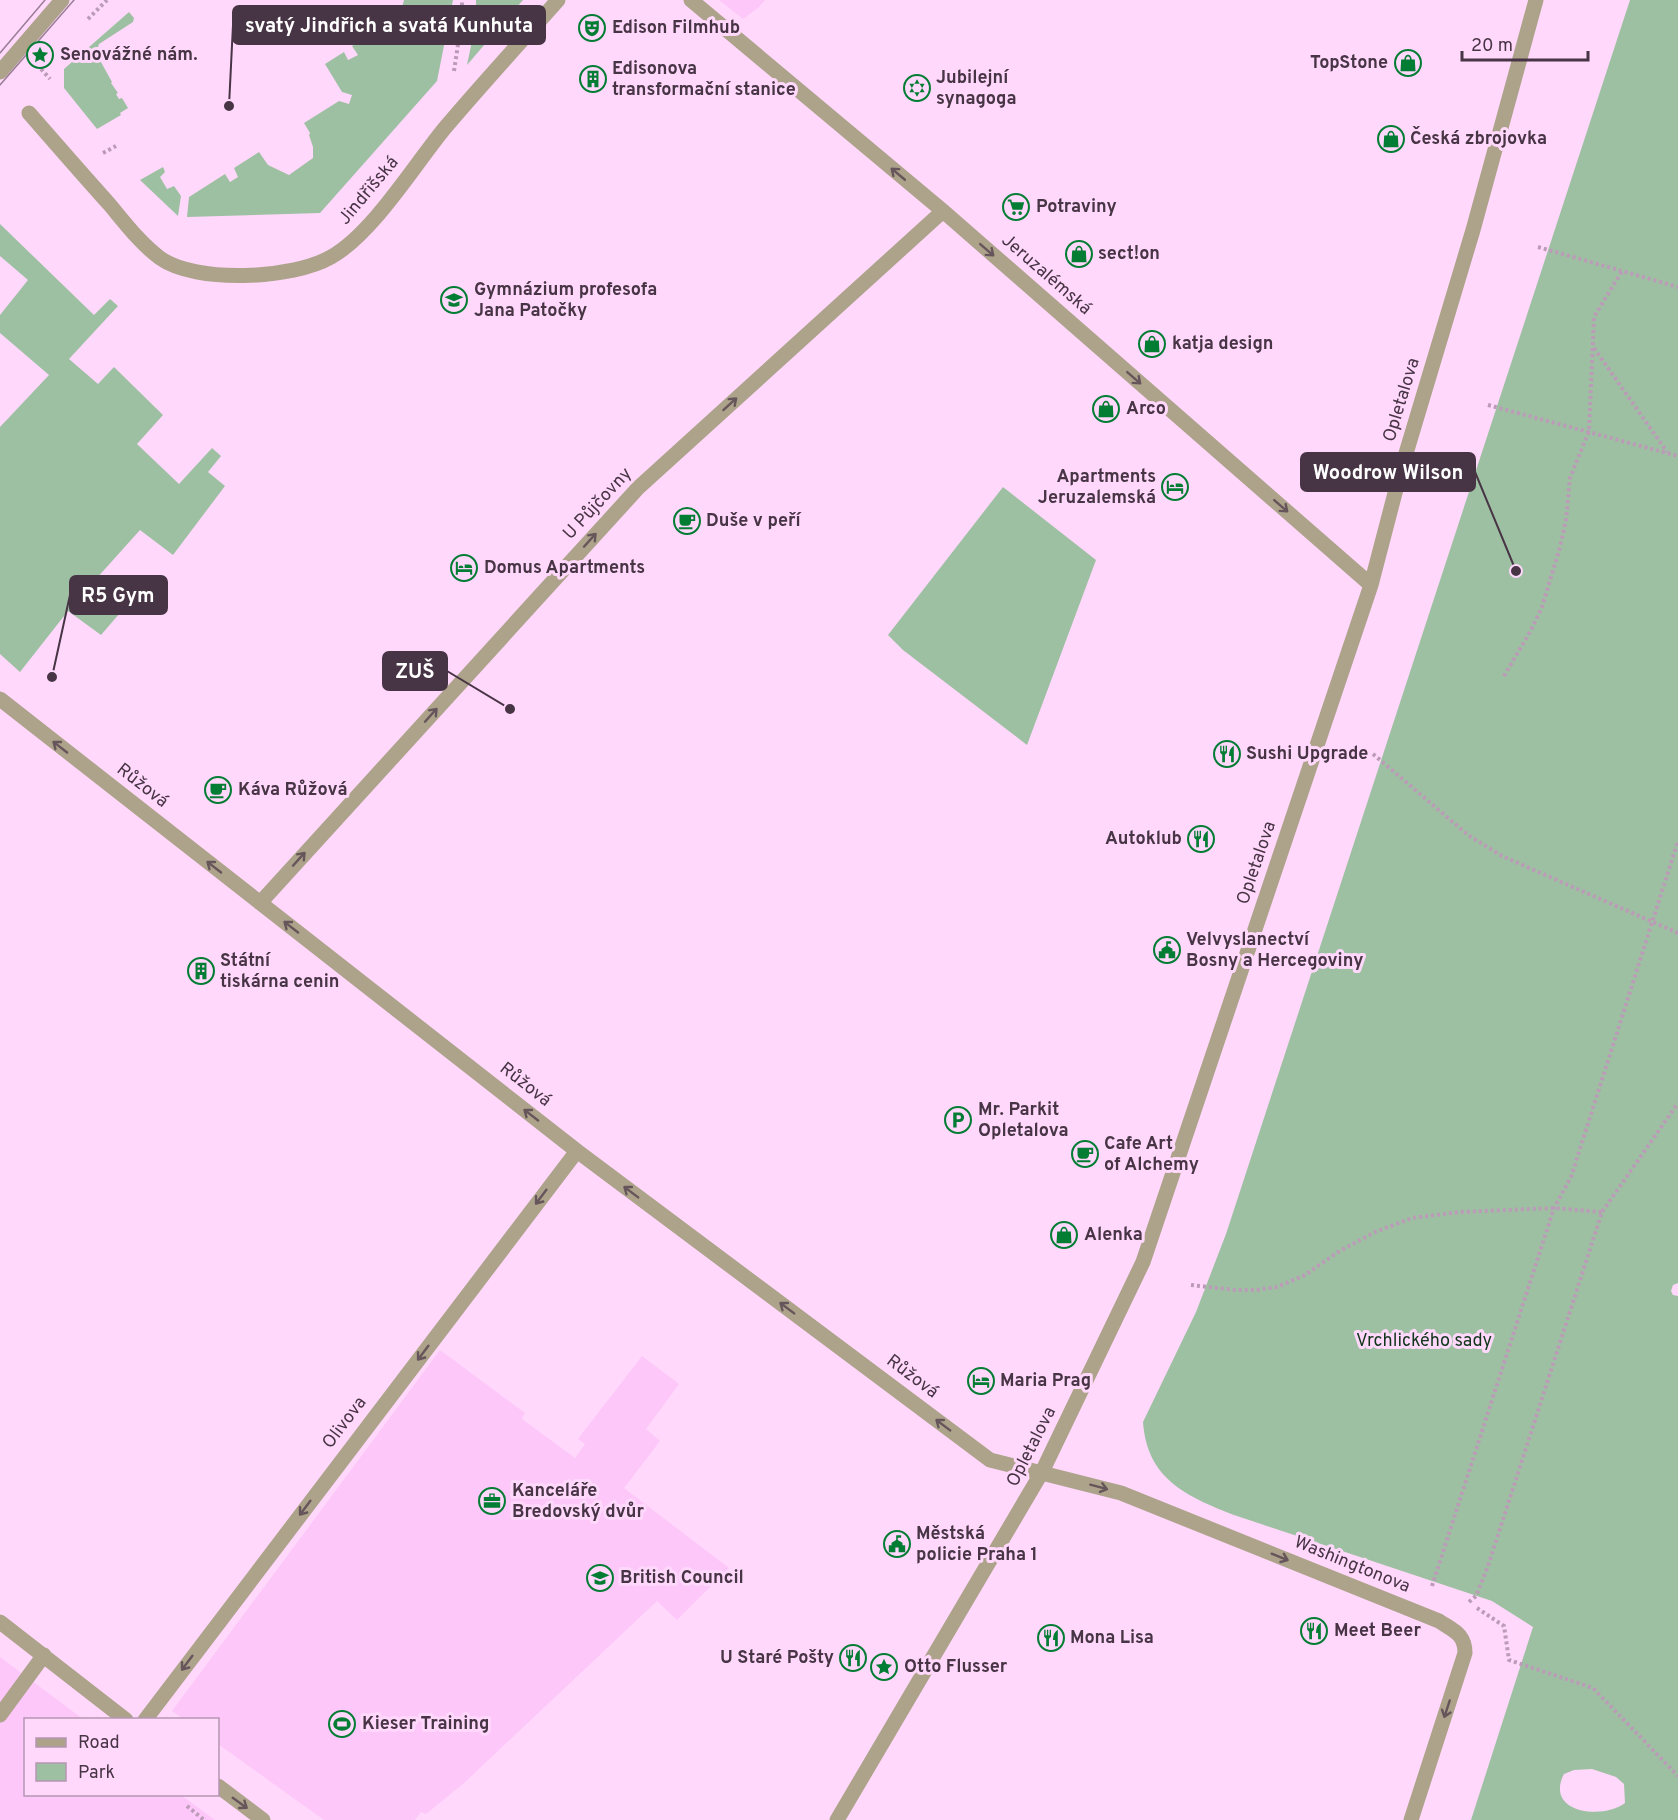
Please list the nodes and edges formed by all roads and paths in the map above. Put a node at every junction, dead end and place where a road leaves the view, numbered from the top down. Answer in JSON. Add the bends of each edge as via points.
{"nodes":[{"id":1,"x":62,"y":0,"type":"edge"},
{"id":2,"x":462,"y":0,"type":"edge"},
{"id":3,"x":558,"y":0,"type":"edge"},
{"id":4,"x":691,"y":0,"type":"edge"},
{"id":5,"x":1536,"y":0,"type":"edge"},
{"id":6,"x":39,"y":67,"type":"dead end"},
{"id":7,"x":0,"y":72,"type":"edge"},
{"id":8,"x":453,"y":76,"type":"dead end"},
{"id":9,"x":50,"y":79,"type":"dead end"},
{"id":10,"x":29,"y":113,"type":"dead end"},
{"id":11,"x":116,"y":147,"type":"dead end"},
{"id":12,"x":103,"y":153,"type":"dead end"},
{"id":13,"x":943,"y":211,"type":"junction"},
{"id":14,"x":1538,"y":247,"type":"dead end"},
{"id":15,"x":1622,"y":271,"type":"junction"},
{"id":16,"x":1678,"y":287,"type":"edge"},
{"id":17,"x":1594,"y":348,"type":"junction"},
{"id":18,"x":1488,"y":405,"type":"dead end"},
{"id":19,"x":1589,"y":431,"type":"junction"},
{"id":20,"x":1667,"y":453,"type":"junction"},
{"id":21,"x":1678,"y":456,"type":"edge"},
{"id":22,"x":1371,"y":585,"type":"junction"},
{"id":23,"x":1504,"y":675,"type":"dead end"},
{"id":24,"x":0,"y":699,"type":"edge"},
{"id":25,"x":1373,"y":754,"type":"dead end"},
{"id":26,"x":1678,"y":841,"type":"edge"},
{"id":27,"x":260,"y":903,"type":"junction"},
{"id":28,"x":1652,"y":921,"type":"junction"},
{"id":29,"x":1678,"y":933,"type":"edge"},
{"id":30,"x":1678,"y":1103,"type":"edge"},
{"id":31,"x":577,"y":1151,"type":"junction"},
{"id":32,"x":1554,"y":1208,"type":"junction"},
{"id":33,"x":1602,"y":1212,"type":"junction"},
{"id":34,"x":1191,"y":1286,"type":"dead end"},
{"id":35,"x":1042,"y":1472,"type":"junction"},
{"id":36,"x":1431,"y":1588,"type":"dead end"},
{"id":37,"x":1460,"y":1599,"type":"dead end"},
{"id":38,"x":1469,"y":1602,"type":"junction"},
{"id":39,"x":0,"y":1622,"type":"edge"},
{"id":40,"x":44,"y":1655,"type":"junction"},
{"id":41,"x":0,"y":1715,"type":"edge"},
{"id":42,"x":125,"y":1718,"type":"edge"},
{"id":43,"x":146,"y":1718,"type":"edge"},
{"id":44,"x":1678,"y":1776,"type":"edge"},
{"id":45,"x":219,"y":1787,"type":"edge"},
{"id":46,"x":187,"y":1806,"type":"dead end"},
{"id":47,"x":204,"y":1820,"type":"edge"},
{"id":48,"x":263,"y":1820,"type":"edge"},
{"id":49,"x":837,"y":1820,"type":"edge"},
{"id":50,"x":1411,"y":1820,"type":"edge"}],
"edges":[{"from":1,"to":7,"type":"street"},
{"from":2,"to":8,"type":"path"},
{"from":3,"to":10,"type":"street","name":"Jindřišská","via":[[445,129],[369,225],[331,257],[287,271],[219,275],[200,273],[160,259]]},
{"from":13,"to":4,"type":"street","name":"Jeruzalémská","one_way":true},
{"from":5,"to":22,"type":"street","name":"Opletalova"},
{"from":6,"to":9,"type":"path"},
{"from":11,"to":12,"type":"path"},
{"from":13,"to":22,"type":"street","name":"Jeruzalémská","one_way":true},
{"from":27,"to":13,"type":"street","name":"U Půjčovny","one_way":true,"via":[[638,488]]},
{"from":14,"to":15,"type":"path"},
{"from":15,"to":16,"type":"path"},
{"from":15,"to":17,"type":"path","via":[[1594,317]]},
{"from":17,"to":19,"type":"path"},
{"from":17,"to":20,"type":"path"},
{"from":18,"to":19,"type":"path"},
{"from":19,"to":20,"type":"path"},
{"from":19,"to":23,"type":"path","via":[[1570,478],[1566,520],[1542,607]]},
{"from":20,"to":21,"type":"path"},
{"from":22,"to":35,"type":"street","name":"Opletalova","via":[[1143,1262]]},
{"from":27,"to":24,"type":"street","name":"Růžová","one_way":true},
{"from":25,"to":28,"type":"path","via":[[1468,835],[1502,856]]},
{"from":26,"to":28,"type":"path"},
{"from":31,"to":27,"type":"street","name":"Růžová","one_way":true},
{"from":28,"to":29,"type":"path"},
{"from":28,"to":32,"type":"path","via":[[1571,1177]]},
{"from":30,"to":33,"type":"path"},
{"from":35,"to":31,"type":"street","name":"Růžová","one_way":true,"via":[[990,1460]]},
{"from":31,"to":43,"type":"street","name":"Olivova","one_way":true},
{"from":32,"to":33,"type":"path"},
{"from":32,"to":34,"type":"path","via":[[1412,1218],[1375,1232],[1305,1275],[1277,1287],[1236,1290]]},
{"from":32,"to":36,"type":"path"},
{"from":33,"to":38,"type":"path","via":[[1488,1566],[1476,1596]]},
{"from":35,"to":49,"type":"street","name":"Opletalova"},
{"from":35,"to":50,"type":"street","name":"Washingtonova","one_way":true,"via":[[1120,1493],[1439,1621],[1462,1637],[1465,1653]]},
{"from":37,"to":38,"type":"path"},
{"from":38,"to":44,"type":"path","via":[[1504,1626],[1509,1660],[1593,1688]]},
{"from":39,"to":40,"type":"street"},
{"from":40,"to":41,"type":"street"},
{"from":40,"to":42,"type":"street"},
{"from":45,"to":48,"type":"street","one_way":true},
{"from":46,"to":47,"type":"path"}]}
